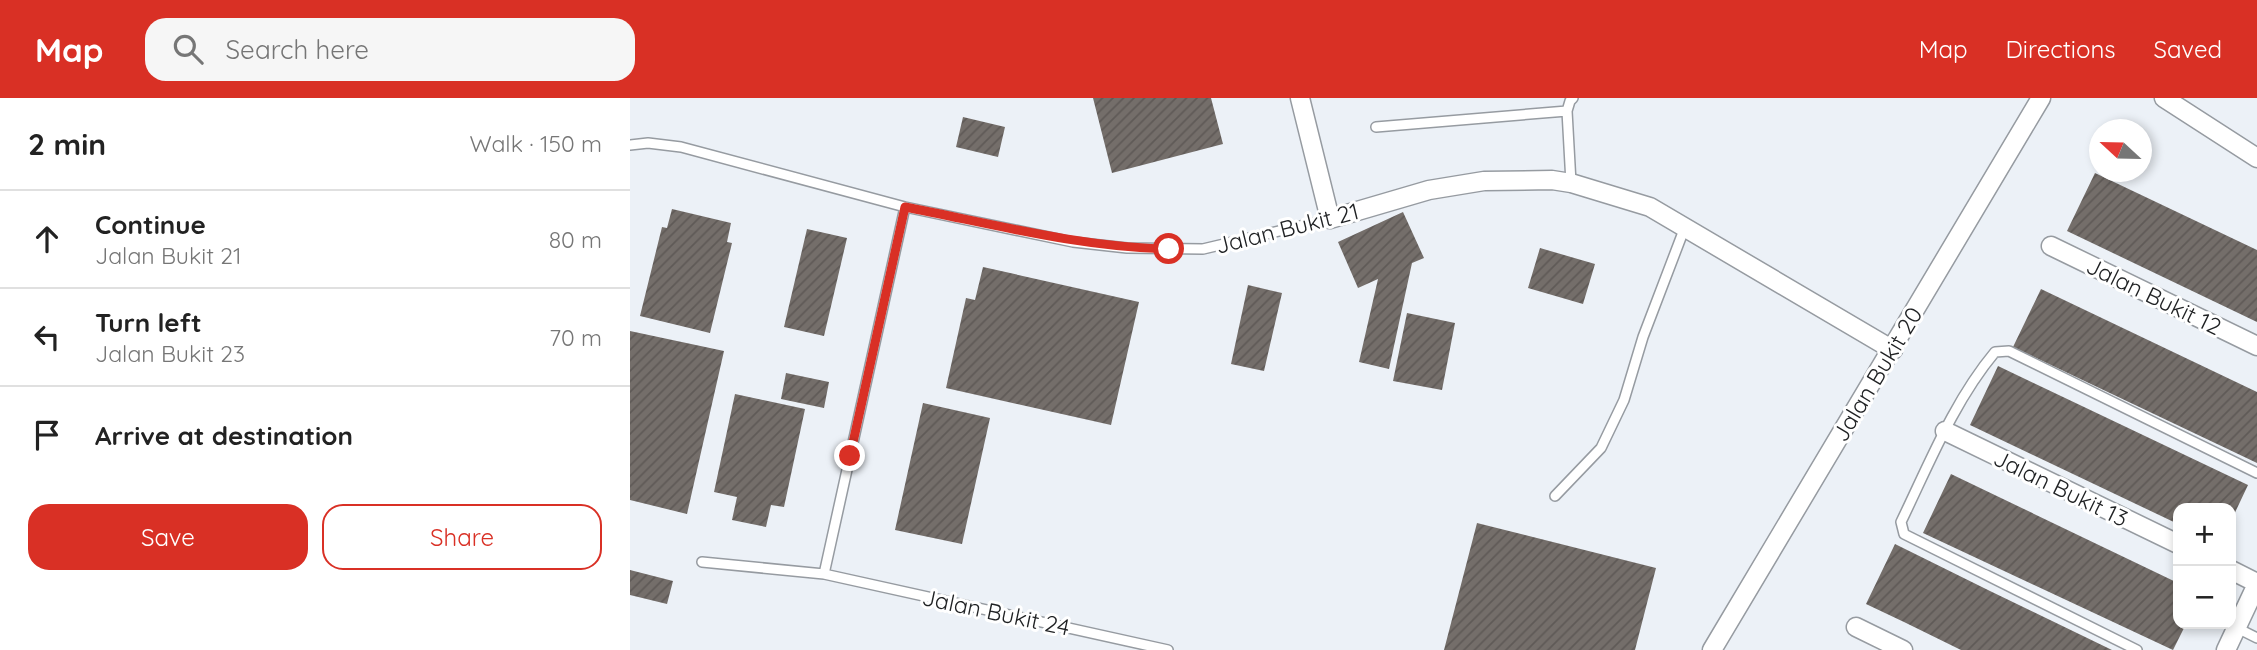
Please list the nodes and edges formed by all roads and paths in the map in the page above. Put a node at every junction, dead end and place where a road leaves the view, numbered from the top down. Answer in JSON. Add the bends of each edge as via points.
{"nodes":[{"id":1,"x":1300,"y":98,"type":"edge"},
{"id":2,"x":1573,"y":98,"type":"edge"},
{"id":3,"x":2041,"y":98,"type":"edge"},
{"id":4,"x":2164,"y":98,"type":"edge"},
{"id":5,"x":1567,"y":111,"type":"junction"},
{"id":6,"x":1376,"y":127,"type":"dead end"},
{"id":7,"x":630,"y":145,"type":"edge"},
{"id":8,"x":2257,"y":158,"type":"edge"},
{"id":9,"x":1571,"y":183,"type":"junction"},
{"id":10,"x":905,"y":207,"type":"junction"},
{"id":11,"x":1330,"y":219,"type":"junction"},
{"id":12,"x":1685,"y":227,"type":"junction"},
{"id":13,"x":2051,"y":246,"type":"dead end"},
{"id":14,"x":2257,"y":346,"type":"edge"},
{"id":15,"x":1893,"y":349,"type":"junction"},
{"id":16,"x":1945,"y":431,"type":"junction"},
{"id":17,"x":2257,"y":473,"type":"edge"},
{"id":18,"x":1555,"y":496,"type":"dead end"},
{"id":19,"x":2173,"y":542,"type":"edge"},
{"id":20,"x":702,"y":562,"type":"dead end"},
{"id":21,"x":2236,"y":572,"type":"edge"},
{"id":22,"x":824,"y":574,"type":"junction"},
{"id":23,"x":2257,"y":583,"type":"edge"},
{"id":24,"x":1856,"y":627,"type":"dead end"},
{"id":25,"x":2237,"y":628,"type":"junction"},
{"id":26,"x":2257,"y":638,"type":"edge"},
{"id":27,"x":1168,"y":650,"type":"edge"},
{"id":28,"x":1712,"y":650,"type":"edge"},
{"id":29,"x":1903,"y":650,"type":"edge"},
{"id":30,"x":2137,"y":650,"type":"edge"},
{"id":31,"x":2227,"y":650,"type":"edge"}],
"edges":[{"from":1,"to":11,"type":"street"},
{"from":2,"to":5,"type":"lane"},
{"from":3,"to":15,"type":"street","name":"Jalan Bukit 20"},
{"from":4,"to":8,"type":"street"},
{"from":5,"to":6,"type":"lane"},
{"from":5,"to":9,"type":"lane"},
{"from":7,"to":10,"type":"lane","name":"Jalan Bukit 21","via":[[681,147]]},
{"from":9,"to":11,"type":"street","name":"Jalan Bukit 21","via":[[1484,181],[1429,190]]},
{"from":9,"to":12,"type":"street","name":"Jalan Bukit 21","via":[[1650,207]]},
{"from":10,"to":11,"type":"lane","name":"Jalan Bukit 21","via":[[1073,242],[1127,248],[1203,249]]},
{"from":10,"to":22,"type":"lane"},
{"from":12,"to":15,"type":"street","name":"Jalan Bukit 21"},
{"from":12,"to":18,"type":"lane","via":[[1624,400],[1601,448]]},
{"from":13,"to":14,"type":"street","name":"Jalan Bukit 12"},
{"from":15,"to":28,"type":"street","name":"Jalan Bukit 20"},
{"from":16,"to":17,"type":"lane","via":[[1985,364],[1995,352],[2009,351]]},
{"from":16,"to":19,"type":"street","name":"Jalan Bukit 13"},
{"from":16,"to":30,"type":"lane","via":[[1901,522],[1904,534]]},
{"from":20,"to":22,"type":"lane","name":"Jalan Bukit 24"},
{"from":21,"to":23,"type":"street"},
{"from":22,"to":27,"type":"lane","name":"Jalan Bukit 24"},
{"from":23,"to":25,"type":"street"},
{"from":24,"to":29,"type":"street"},
{"from":25,"to":26,"type":"lane"},
{"from":25,"to":31,"type":"street"}]}
